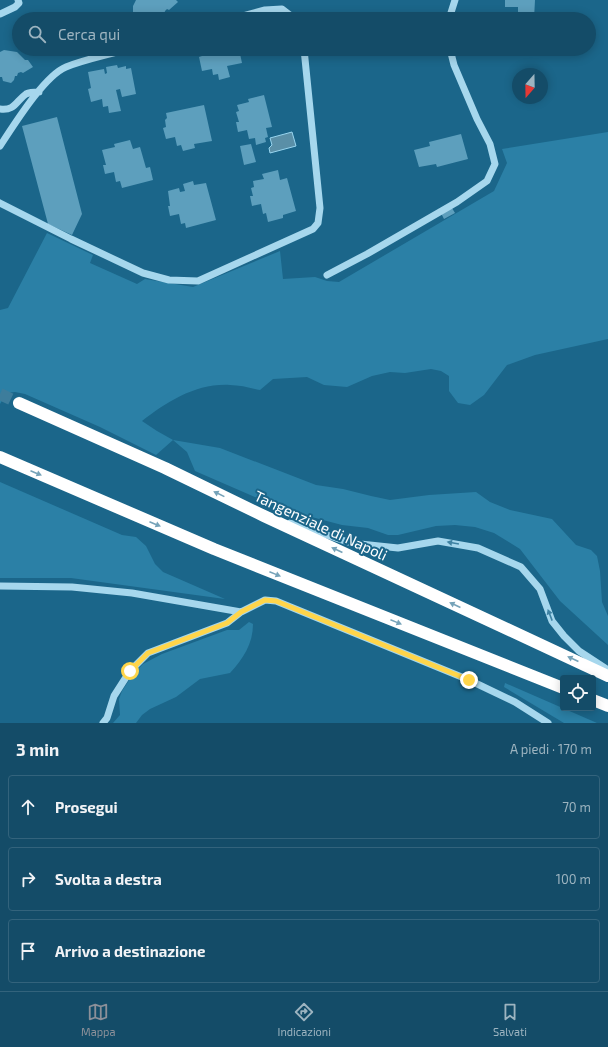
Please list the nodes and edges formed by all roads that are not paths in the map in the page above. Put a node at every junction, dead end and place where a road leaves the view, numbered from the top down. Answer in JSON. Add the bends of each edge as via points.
{"nodes":[{"id":1,"x":18,"y":0,"type":"edge"},
{"id":2,"x":455,"y":0,"type":"edge"},
{"id":3,"x":258,"y":12,"type":"edge"},
{"id":4,"x":286,"y":12,"type":"edge"},
{"id":5,"x":451,"y":12,"type":"edge"},
{"id":6,"x":0,"y":14,"type":"edge"},
{"id":7,"x":104,"y":56,"type":"edge"},
{"id":8,"x":305,"y":56,"type":"edge"},
{"id":9,"x":452,"y":56,"type":"edge"},
{"id":10,"x":39,"y":92,"type":"junction"},
{"id":11,"x":0,"y":109,"type":"edge"},
{"id":12,"x":0,"y":146,"type":"edge"},
{"id":13,"x":0,"y":203,"type":"edge"},
{"id":14,"x":327,"y":275,"type":"dead end"},
{"id":15,"x":19,"y":403,"type":"tunnel mouth"},
{"id":16,"x":0,"y":458,"type":"edge"},
{"id":17,"x":264,"y":516,"type":"junction"},
{"id":18,"x":0,"y":586,"type":"edge"},
{"id":19,"x":241,"y":612,"type":"junction"},
{"id":20,"x":608,"y":670,"type":"edge"},
{"id":21,"x":608,"y":676,"type":"edge"},
{"id":22,"x":560,"y":687,"type":"edge"},
{"id":23,"x":596,"y":701,"type":"edge"},
{"id":24,"x":608,"y":706,"type":"edge"},
{"id":25,"x":543,"y":722,"type":"edge"},
{"id":26,"x":103,"y":723,"type":"edge"}],
"edges":[{"from":1,"to":6,"type":"street","via":[[15,8]]},
{"from":2,"to":5,"type":"street"},
{"from":3,"to":4,"type":"street","via":[[282,9]]},
{"from":7,"to":10,"type":"street","via":[[66,67],[54,74]]},
{"from":8,"to":13,"type":"street","via":[[320,208],[318,223],[313,229],[198,281],[169,280],[143,273]]},
{"from":9,"to":14,"type":"street","via":[[490,144],[495,164],[487,181],[450,206]]},
{"from":10,"to":11,"type":"street","via":[[27,93],[7,110]]},
{"from":10,"to":12,"type":"street"},
{"from":17,"to":15,"type":"highway","name":"Tangenziale di Napoli","one_way":true,"via":[[165,468]]},
{"from":16,"to":22,"type":"highway","one_way":true,"via":[[214,550]]},
{"from":20,"to":17,"type":"street","one_way":true,"via":[[579,651],[564,636],[552,621],[540,589],[521,567],[478,548],[438,540],[398,548],[351,543]]},
{"from":21,"to":17,"type":"highway","name":"Tangenziale di Napoli","one_way":true},
{"from":18,"to":19,"type":"street","via":[[72,587],[132,593]]},
{"from":19,"to":25,"type":"street","via":[[265,600],[276,601],[469,680],[515,702]]},
{"from":19,"to":26,"type":"street","via":[[227,623],[148,653],[130,671],[114,696]]},
{"from":23,"to":24,"type":"highway"}]}
